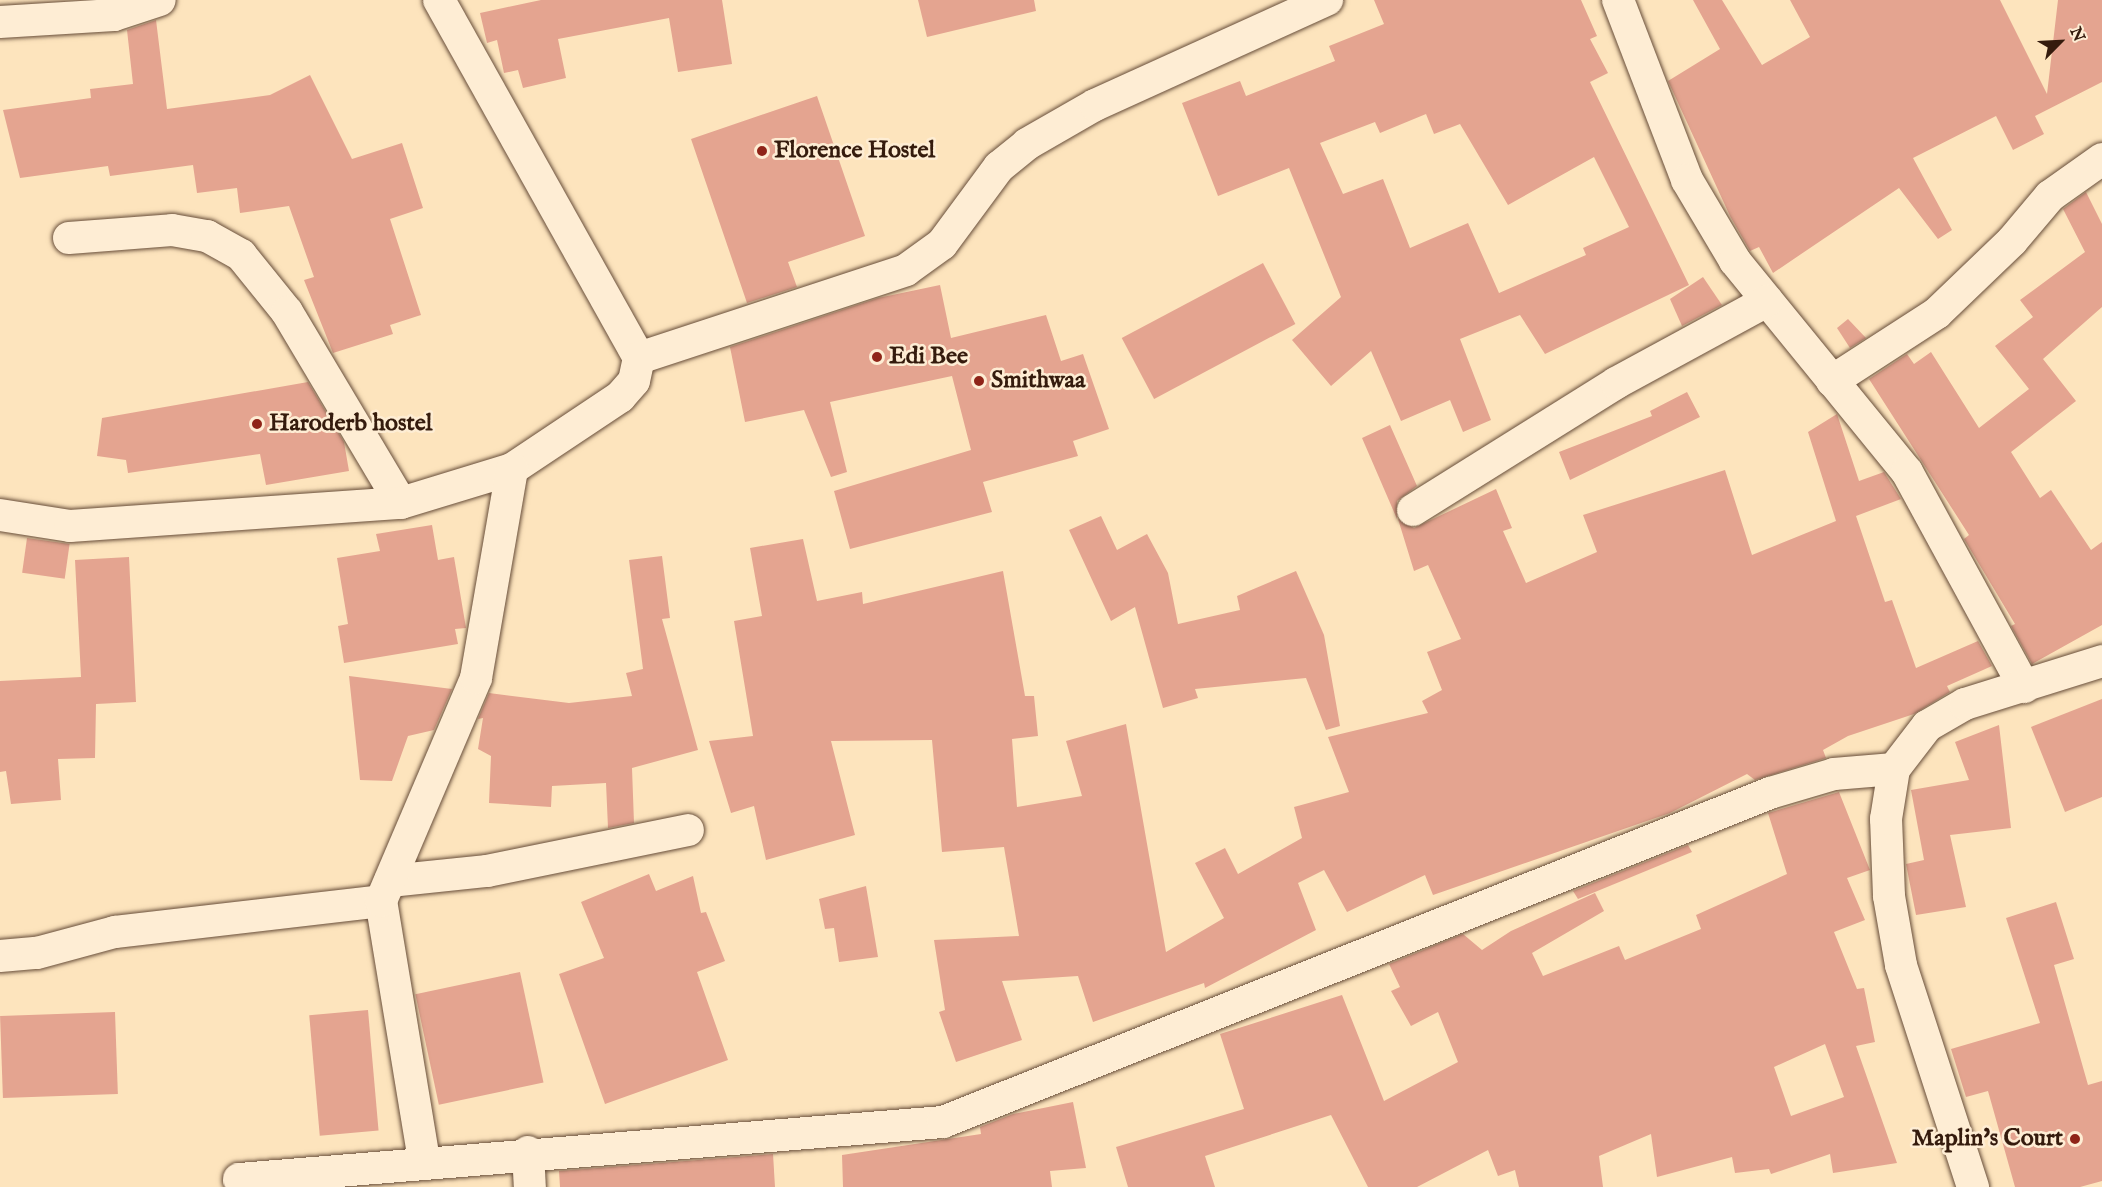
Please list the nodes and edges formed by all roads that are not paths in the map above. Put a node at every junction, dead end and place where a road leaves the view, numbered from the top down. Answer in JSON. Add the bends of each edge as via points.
{"nodes":[{"id":1,"x":160,"y":0,"type":"edge"},
{"id":2,"x":439,"y":0,"type":"edge"},
{"id":3,"x":1327,"y":0,"type":"edge"},
{"id":4,"x":1617,"y":0,"type":"edge"},
{"id":5,"x":0,"y":22,"type":"edge"},
{"id":6,"x":2102,"y":159,"type":"edge"},
{"id":7,"x":69,"y":238,"type":"dead end"},
{"id":8,"x":1767,"y":302,"type":"junction"},
{"id":9,"x":639,"y":358,"type":"junction"},
{"id":10,"x":1832,"y":381,"type":"junction"},
{"id":11,"x":512,"y":469,"type":"junction"},
{"id":12,"x":401,"y":503,"type":"junction"},
{"id":13,"x":1413,"y":510,"type":"dead end"},
{"id":14,"x":0,"y":515,"type":"edge"},
{"id":15,"x":2102,"y":661,"type":"edge"},
{"id":16,"x":2024,"y":687,"type":"junction"},
{"id":17,"x":1894,"y":769,"type":"junction"},
{"id":18,"x":688,"y":830,"type":"dead end"},
{"id":19,"x":386,"y":891,"type":"junction"},
{"id":20,"x":0,"y":956,"type":"edge"},
{"id":21,"x":528,"y":1152,"type":"junction"},
{"id":22,"x":424,"y":1160,"type":"junction"},
{"id":23,"x":239,"y":1179,"type":"dead end"},
{"id":24,"x":530,"y":1187,"type":"edge"},
{"id":25,"x":1973,"y":1187,"type":"edge"}],
"edges":[{"from":1,"to":5,"type":"street","via":[[114,15]]},
{"from":2,"to":9,"type":"street"},
{"from":3,"to":9,"type":"street","via":[[1095,105],[1027,144],[999,167],[942,244],[906,270]]},
{"from":4,"to":8,"type":"street","via":[[1687,180],[1735,261]]},
{"from":6,"to":10,"type":"street","via":[[2050,196],[2012,241],[1937,313]]},
{"from":7,"to":12,"type":"street","via":[[172,230],[207,236],[241,255],[287,312]]},
{"from":8,"to":10,"type":"street"},
{"from":8,"to":13,"type":"street","via":[[1616,383]]},
{"from":9,"to":11,"type":"street","via":[[634,381],[620,397]]},
{"from":10,"to":16,"type":"street","via":[[1908,472]]},
{"from":11,"to":12,"type":"street"},
{"from":11,"to":19,"type":"street","via":[[476,678]]},
{"from":12,"to":14,"type":"street","via":[[70,526]]},
{"from":15,"to":16,"type":"street"},
{"from":16,"to":17,"type":"street","via":[[1965,704],[1927,726]]},
{"from":17,"to":21,"type":"street","via":[[1834,774],[1770,793],[943,1122]]},
{"from":17,"to":25,"type":"street","via":[[1886,819],[1887,863],[1901,965]]},
{"from":18,"to":19,"type":"street"},
{"from":19,"to":20,"type":"street","via":[[115,932],[37,953]]},
{"from":19,"to":22,"type":"street"},
{"from":21,"to":22,"type":"street"},
{"from":21,"to":24,"type":"street"},
{"from":22,"to":23,"type":"street"}]}
